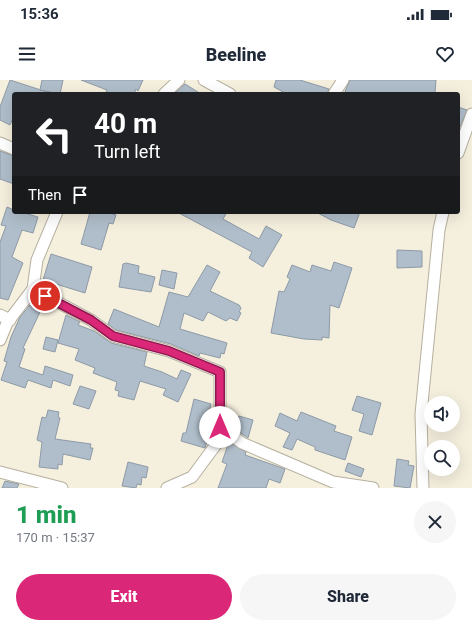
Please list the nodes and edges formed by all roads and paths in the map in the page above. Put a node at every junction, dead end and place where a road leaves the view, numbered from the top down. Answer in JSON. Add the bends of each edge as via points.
{"nodes":[{"id":1,"x":179,"y":80,"type":"edge"},
{"id":2,"x":204,"y":80,"type":"edge"},
{"id":3,"x":166,"y":92,"type":"edge"},
{"id":4,"x":226,"y":92,"type":"edge"},
{"id":5,"x":472,"y":114,"type":"edge"},
{"id":6,"x":0,"y":143,"type":"edge"},
{"id":7,"x":460,"y":147,"type":"edge"},
{"id":8,"x":12,"y":148,"type":"edge"},
{"id":9,"x":56,"y":214,"type":"edge"},
{"id":10,"x":443,"y":214,"type":"edge"},
{"id":11,"x":33,"y":289,"type":"junction"},
{"id":12,"x":5,"y":318,"type":"edge"},
{"id":13,"x":0,"y":340,"type":"edge"},
{"id":14,"x":226,"y":431,"type":"junction"},
{"id":15,"x":0,"y":472,"type":"edge"},
{"id":16,"x":62,"y":488,"type":"edge"},
{"id":17,"x":167,"y":488,"type":"edge"},
{"id":18,"x":373,"y":488,"type":"edge"},
{"id":19,"x":422,"y":488,"type":"edge"}],
"edges":[{"from":1,"to":3,"type":"street"},
{"from":2,"to":4,"type":"street"},
{"from":5,"to":7,"type":"street"},
{"from":6,"to":8,"type":"street"},
{"from":9,"to":11,"type":"street","via":[[37,260]]},
{"from":10,"to":19,"type":"street","via":[[421,414]]},
{"from":11,"to":12,"type":"street"},
{"from":11,"to":14,"type":"street","via":[[91,320],[113,336],[169,351],[220,372],[220,427]]},
{"from":12,"to":13,"type":"street"},
{"from":14,"to":17,"type":"street","via":[[192,477]]},
{"from":14,"to":18,"type":"street","via":[[242,443],[333,482]]},
{"from":15,"to":16,"type":"street"}]}
